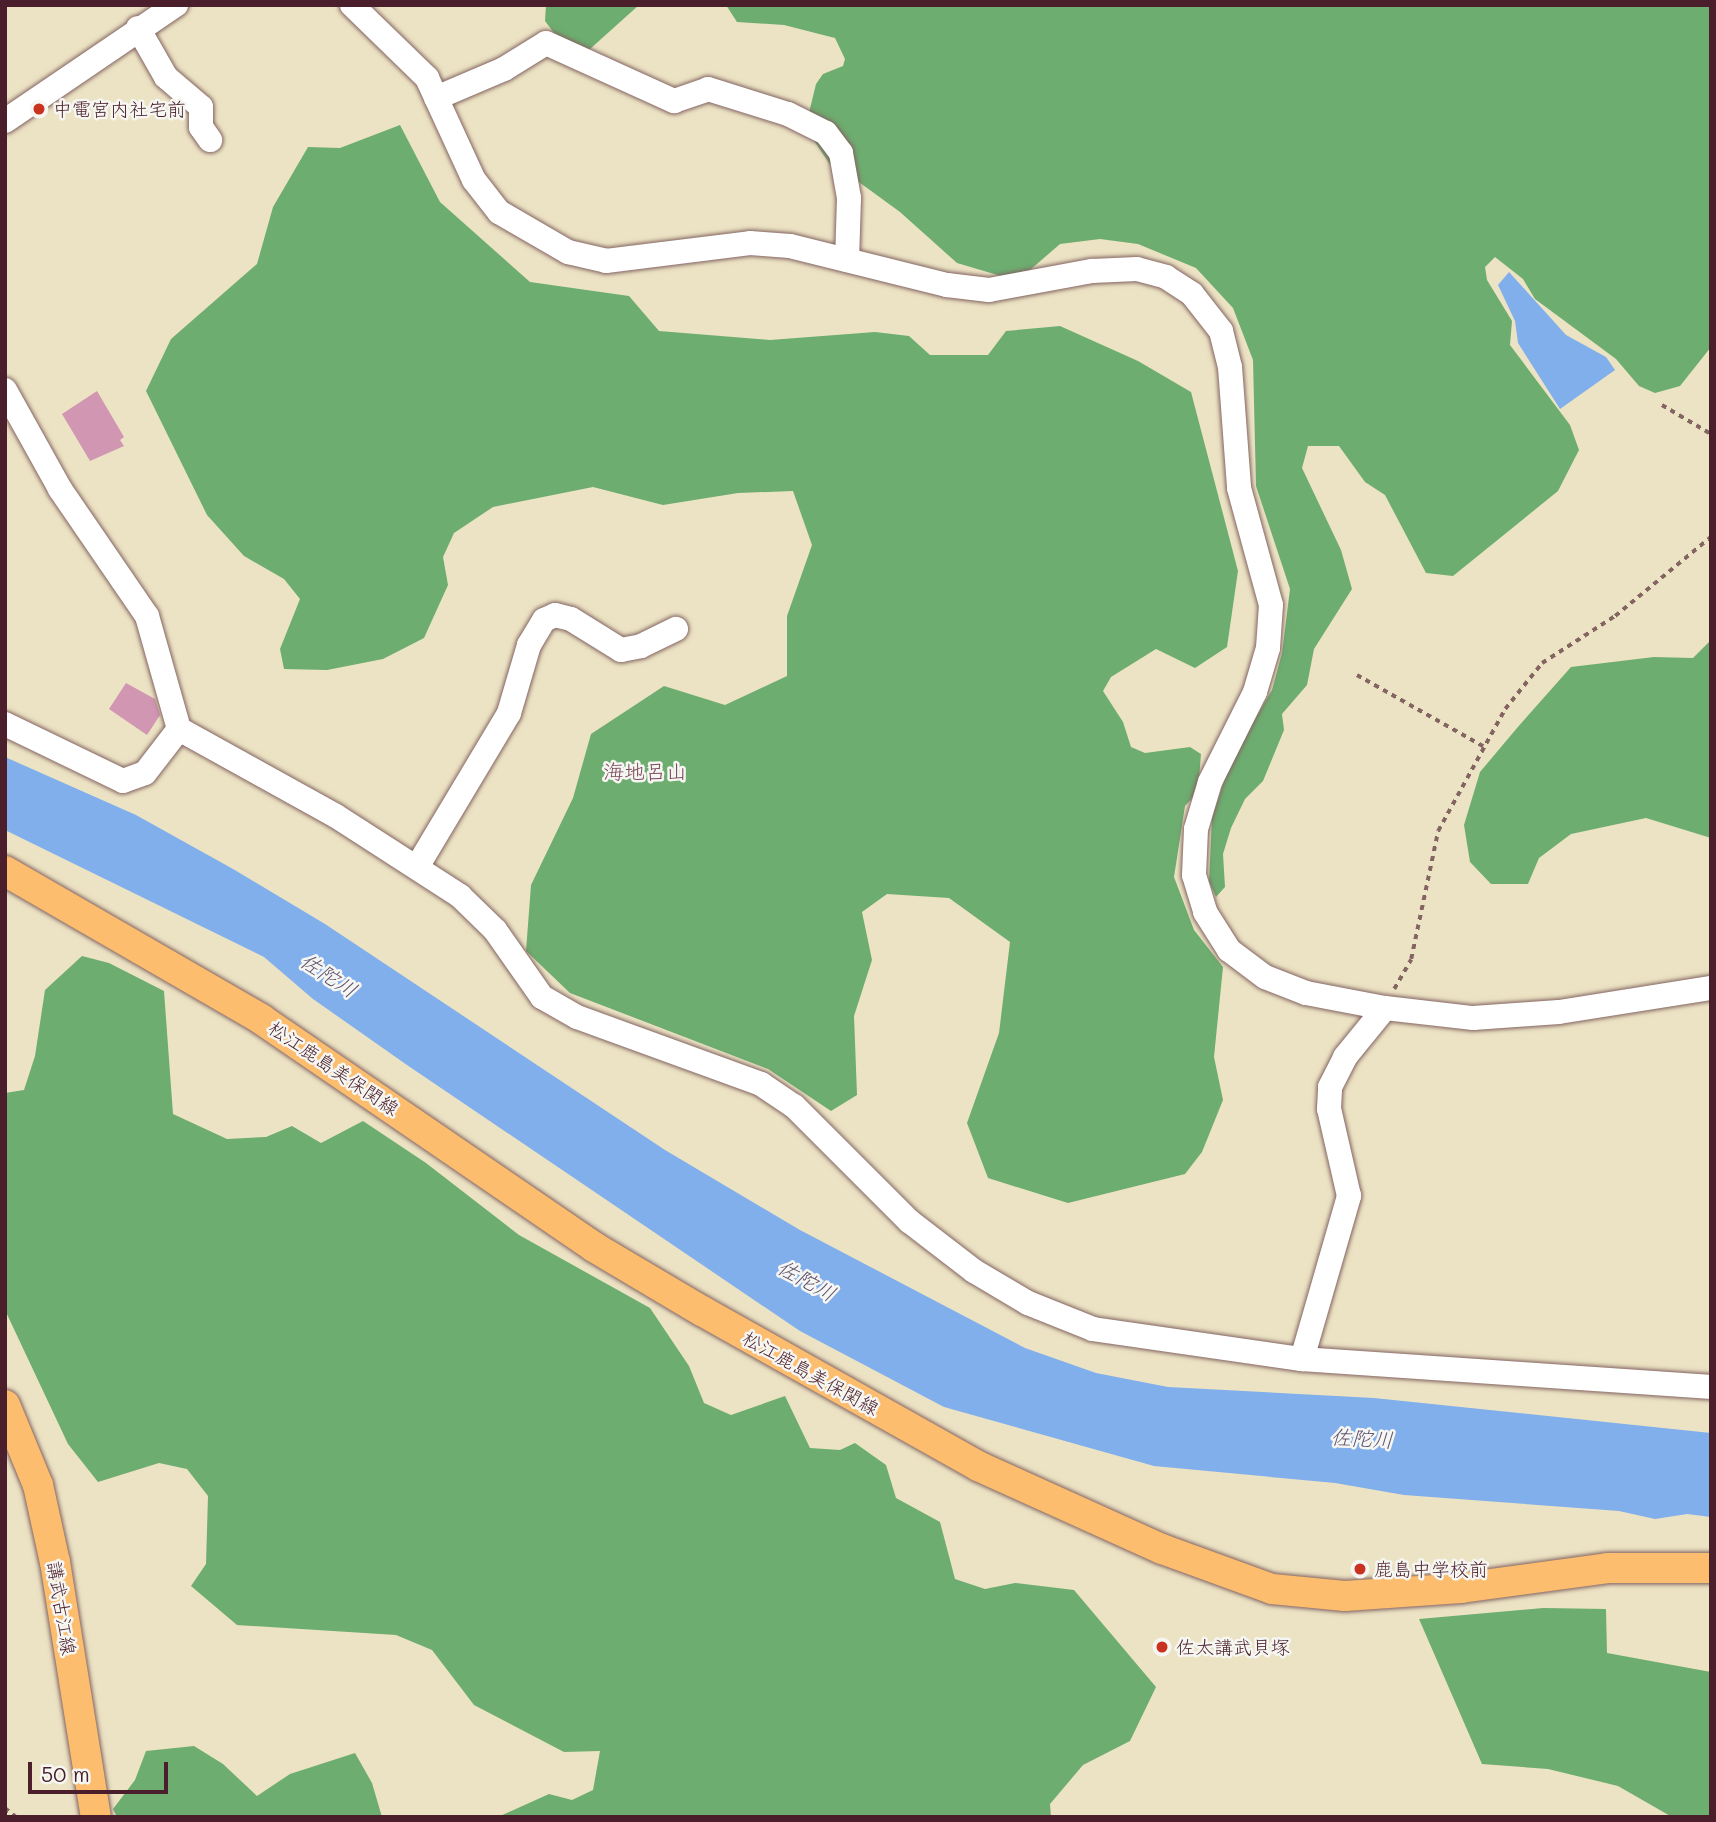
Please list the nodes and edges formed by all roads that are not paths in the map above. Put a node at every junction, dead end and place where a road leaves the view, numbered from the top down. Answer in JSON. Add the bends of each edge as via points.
{"nodes":[{"id":1,"x":176,"y":5,"type":"edge"},
{"id":2,"x":352,"y":5,"type":"edge"},
{"id":3,"x":138,"y":28,"type":"junction"},
{"id":4,"x":436,"y":99,"type":"junction"},
{"id":5,"x":5,"y":121,"type":"edge"},
{"id":6,"x":210,"y":140,"type":"dead end"},
{"id":7,"x":846,"y":260,"type":"junction"},
{"id":8,"x":5,"y":390,"type":"edge"},
{"id":9,"x":676,"y":629,"type":"dead end"},
{"id":10,"x":5,"y":724,"type":"edge"},
{"id":11,"x":179,"y":729,"type":"junction"},
{"id":12,"x":417,"y":867,"type":"junction"},
{"id":13,"x":5,"y":871,"type":"edge"},
{"id":14,"x":1711,"y":988,"type":"edge"},
{"id":15,"x":1385,"y":1008,"type":"junction"},
{"id":16,"x":1302,"y":1359,"type":"junction"},
{"id":17,"x":1711,"y":1387,"type":"edge"},
{"id":18,"x":5,"y":1405,"type":"edge"},
{"id":19,"x":1711,"y":1568,"type":"edge"},
{"id":20,"x":96,"y":1817,"type":"edge"}],
"edges":[{"from":1,"to":3,"type":"street"},
{"from":2,"to":4,"type":"street","via":[[404,51],[427,79]]},
{"from":3,"to":5,"type":"street"},
{"from":3,"to":6,"type":"street","via":[[166,77],[201,107],[201,127]]},
{"from":4,"to":7,"type":"street","via":[[474,180],[499,212],[568,252],[606,261],[750,243]]},
{"from":4,"to":7,"type":"street","via":[[504,69],[546,43],[674,101],[708,89],[788,114],[826,133],[841,153],[849,198]]},
{"from":7,"to":15,"type":"street","via":[[947,285],[989,290],[1092,271],[1137,269],[1166,277],[1209,313],[1221,331],[1230,368],[1239,488],[1271,605],[1268,648],[1255,692],[1210,782],[1196,829],[1194,875],[1205,912],[1229,950],[1265,977],[1306,993]]},
{"from":8,"to":11,"type":"street","via":[[60,489],[147,616]]},
{"from":9,"to":12,"type":"street","via":[[621,650],[571,619],[555,615],[544,620],[534,634],[509,713]]},
{"from":10,"to":11,"type":"street","via":[[123,781],[145,773]]},
{"from":11,"to":12,"type":"street"},
{"from":12,"to":16,"type":"street","via":[[460,896],[495,930],[542,997],[577,1017],[761,1084],[794,1106],[909,1220],[974,1271],[1028,1303],[1093,1329]]},
{"from":13,"to":19,"type":"main road","name":"松江鹿島美保関線","via":[[261,1019],[594,1247],[702,1311],[978,1466],[1162,1549],[1272,1589],[1345,1596],[1461,1588],[1608,1568]]},
{"from":14,"to":15,"type":"street","via":[[1547,1013],[1473,1018]]},
{"from":15,"to":16,"type":"street","via":[[1345,1057],[1330,1087],[1329,1109],[1349,1196]]},
{"from":16,"to":17,"type":"street"},
{"from":18,"to":20,"type":"main road","name":"講武古江線","via":[[38,1485]]}]}
